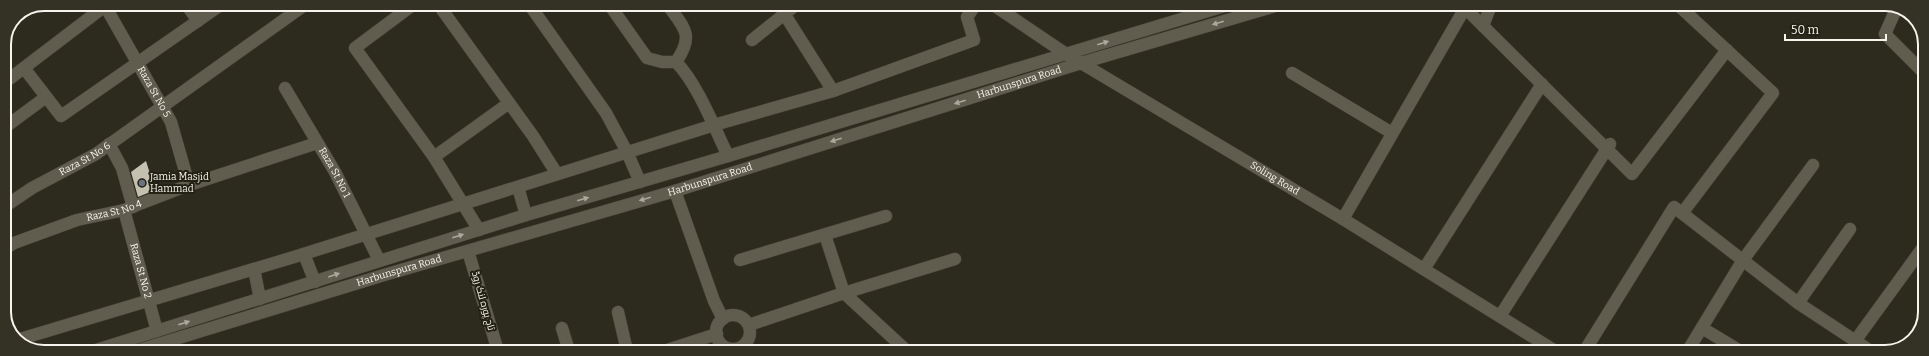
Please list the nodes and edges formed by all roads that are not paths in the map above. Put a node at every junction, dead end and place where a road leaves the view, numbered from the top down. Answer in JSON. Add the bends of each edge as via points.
{"nodes":[{"id":1,"x":96,"y":11,"type":"edge"},
{"id":2,"x":107,"y":11,"type":"edge"},
{"id":3,"x":191,"y":11,"type":"edge"},
{"id":4,"x":212,"y":11,"type":"edge"},
{"id":5,"x":296,"y":11,"type":"edge"},
{"id":6,"x":405,"y":11,"type":"edge"},
{"id":7,"x":443,"y":11,"type":"edge"},
{"id":8,"x":534,"y":11,"type":"edge"},
{"id":9,"x":614,"y":11,"type":"edge"},
{"id":10,"x":672,"y":11,"type":"edge"},
{"id":11,"x":790,"y":11,"type":"edge"},
{"id":12,"x":971,"y":11,"type":"edge"},
{"id":13,"x":1002,"y":11,"type":"edge"},
{"id":14,"x":1208,"y":11,"type":"edge"},
{"id":15,"x":1258,"y":11,"type":"edge"},
{"id":16,"x":1462,"y":11,"type":"edge"},
{"id":17,"x":1467,"y":11,"type":"edge"},
{"id":18,"x":1489,"y":11,"type":"edge"},
{"id":19,"x":1685,"y":11,"type":"edge"},
{"id":20,"x":1895,"y":13,"type":"edge"},
{"id":21,"x":786,"y":15,"type":"junction"},
{"id":22,"x":198,"y":21,"type":"junction"},
{"id":23,"x":1483,"y":26,"type":"junction"},
{"id":24,"x":752,"y":40,"type":"dead end"},
{"id":25,"x":1727,"y":50,"type":"junction"},
{"id":26,"x":1066,"y":54,"type":"junction"},
{"id":27,"x":137,"y":62,"type":"junction"},
{"id":28,"x":676,"y":62,"type":"junction"},
{"id":29,"x":1081,"y":63,"type":"junction"},
{"id":30,"x":1918,"y":67,"type":"edge"},
{"id":31,"x":24,"y":68,"type":"junction"},
{"id":32,"x":1292,"y":73,"type":"dead end"},
{"id":33,"x":11,"y":78,"type":"edge"},
{"id":34,"x":1542,"y":84,"type":"junction"},
{"id":35,"x":285,"y":88,"type":"dead end"},
{"id":36,"x":833,"y":91,"type":"junction"},
{"id":37,"x":46,"y":97,"type":"junction"},
{"id":38,"x":509,"y":103,"type":"junction"},
{"id":39,"x":162,"y":106,"type":"junction"},
{"id":40,"x":11,"y":123,"type":"edge"},
{"id":41,"x":714,"y":125,"type":"junction"},
{"id":42,"x":1392,"y":133,"type":"junction"},
{"id":43,"x":317,"y":143,"type":"junction"},
{"id":44,"x":109,"y":144,"type":"junction"},
{"id":45,"x":1609,"y":146,"type":"junction"},
{"id":46,"x":627,"y":152,"type":"junction"},
{"id":47,"x":728,"y":156,"type":"junction"},
{"id":48,"x":434,"y":157,"type":"junction"},
{"id":49,"x":1813,"y":165,"type":"dead end"},
{"id":50,"x":556,"y":174,"type":"junction"},
{"id":51,"x":640,"y":182,"type":"junction"},
{"id":52,"x":189,"y":185,"type":"junction"},
{"id":53,"x":518,"y":186,"type":"junction"},
{"id":54,"x":675,"y":191,"type":"junction"},
{"id":55,"x":11,"y":202,"type":"edge"},
{"id":56,"x":463,"y":204,"type":"junction"},
{"id":57,"x":129,"y":208,"type":"junction"},
{"id":58,"x":1683,"y":212,"type":"junction"},
{"id":59,"x":526,"y":215,"type":"junction"},
{"id":60,"x":886,"y":216,"type":"dead end"},
{"id":61,"x":1343,"y":219,"type":"junction"},
{"id":62,"x":1850,"y":229,"type":"dead end"},
{"id":63,"x":479,"y":230,"type":"junction"},
{"id":64,"x":366,"y":234,"type":"junction"},
{"id":65,"x":825,"y":235,"type":"junction"},
{"id":66,"x":11,"y":245,"type":"edge"},
{"id":67,"x":468,"y":250,"type":"junction"},
{"id":68,"x":304,"y":254,"type":"junction"},
{"id":69,"x":1918,"y":254,"type":"edge"},
{"id":70,"x":955,"y":259,"type":"dead end"},
{"id":71,"x":379,"y":260,"type":"junction"},
{"id":72,"x":740,"y":260,"type":"dead end"},
{"id":73,"x":1743,"y":260,"type":"junction"},
{"id":74,"x":254,"y":268,"type":"junction"},
{"id":75,"x":1424,"y":269,"type":"junction"},
{"id":76,"x":384,"y":275,"type":"junction"},
{"id":77,"x":314,"y":282,"type":"junction"},
{"id":78,"x":844,"y":293,"type":"junction"},
{"id":79,"x":260,"y":299,"type":"junction"},
{"id":80,"x":148,"y":300,"type":"junction"},
{"id":81,"x":1798,"y":303,"type":"junction"},
{"id":82,"x":618,"y":312,"type":"dead end"},
{"id":83,"x":1500,"y":316,"type":"junction"},
{"id":84,"x":723,"y":319,"type":"junction"},
{"id":85,"x":749,"y":325,"type":"junction"},
{"id":86,"x":562,"y":328,"type":"dead end"},
{"id":87,"x":1702,"y":328,"type":"junction"},
{"id":88,"x":157,"y":331,"type":"junction"},
{"id":89,"x":717,"y":334,"type":"junction"},
{"id":90,"x":24,"y":338,"type":"edge"},
{"id":91,"x":1855,"y":341,"type":"junction"},
{"id":92,"x":112,"y":345,"type":"edge"},
{"id":93,"x":156,"y":345,"type":"edge"},
{"id":94,"x":496,"y":345,"type":"edge"},
{"id":95,"x":567,"y":345,"type":"edge"},
{"id":96,"x":625,"y":345,"type":"edge"},
{"id":97,"x":682,"y":345,"type":"edge"},
{"id":98,"x":724,"y":345,"type":"edge"},
{"id":99,"x":749,"y":345,"type":"edge"},
{"id":100,"x":900,"y":345,"type":"edge"},
{"id":101,"x":1546,"y":345,"type":"edge"},
{"id":102,"x":1588,"y":345,"type":"edge"},
{"id":103,"x":1691,"y":345,"type":"edge"},
{"id":104,"x":1730,"y":345,"type":"edge"},
{"id":105,"x":1861,"y":345,"type":"edge"}],
"edges":[{"from":1,"to":31,"type":"street"},
{"from":2,"to":27,"type":"street","name":"Raza St No 5"},
{"from":3,"to":22,"type":"street"},
{"from":4,"to":22,"type":"street"},
{"from":5,"to":39,"type":"street","name":"Raza St No 6"},
{"from":6,"to":48,"type":"street","via":[[356,48]]},
{"from":7,"to":38,"type":"street"},
{"from":8,"to":46,"type":"street","via":[[606,113]]},
{"from":9,"to":28,"type":"street","via":[[647,58]]},
{"from":10,"to":28,"type":"street","via":[[686,32],[686,42]]},
{"from":11,"to":21,"type":"street"},
{"from":12,"to":36,"type":"street","via":[[967,17],[974,40]]},
{"from":13,"to":26,"type":"street","name":"Soling Road"},
{"from":26,"to":14,"type":"street","name":"Harbunspura Road","one_way":true},
{"from":15,"to":29,"type":"street","name":"Harbunspura Road","one_way":true},
{"from":16,"to":42,"type":"street"},
{"from":17,"to":23,"type":"street"},
{"from":18,"to":23,"type":"street"},
{"from":19,"to":25,"type":"street"},
{"from":20,"to":30,"type":"street","via":[[1885,34]]},
{"from":21,"to":24,"type":"street"},
{"from":21,"to":36,"type":"street"},
{"from":22,"to":27,"type":"street"},
{"from":23,"to":34,"type":"street"},
{"from":25,"to":45,"type":"street","via":[[1632,174]]},
{"from":25,"to":58,"type":"street","via":[[1772,90],[1773,95]]},
{"from":26,"to":29,"type":"street","name":"Soling Road"},
{"from":26,"to":47,"type":"street","name":"Harbunspura Road"},
{"from":27,"to":37,"type":"street","via":[[61,116]]},
{"from":27,"to":39,"type":"street","name":"Raza St No 5"},
{"from":28,"to":41,"type":"street","via":[[684,70]]},
{"from":29,"to":54,"type":"street","name":"Harbunspura Road","one_way":true},
{"from":29,"to":61,"type":"street","name":"Soling Road"},
{"from":31,"to":33,"type":"street"},
{"from":31,"to":37,"type":"street"},
{"from":32,"to":42,"type":"street"},
{"from":34,"to":45,"type":"street"},
{"from":34,"to":75,"type":"street"},
{"from":35,"to":43,"type":"street","name":"Raza St No 1"},
{"from":36,"to":41,"type":"street"},
{"from":37,"to":40,"type":"street"},
{"from":38,"to":48,"type":"street"},
{"from":38,"to":50,"type":"street"},
{"from":39,"to":44,"type":"street","name":"Raza St No 6"},
{"from":39,"to":52,"type":"street","name":"Raza St No 5","via":[[172,122]]},
{"from":41,"to":46,"type":"street"},
{"from":41,"to":47,"type":"street"},
{"from":42,"to":61,"type":"street"},
{"from":43,"to":52,"type":"street","name":"Raza St No 4"},
{"from":43,"to":64,"type":"street","name":"Raza St No 1","via":[[335,172]]},
{"from":44,"to":55,"type":"street","name":"Raza St No 6"},
{"from":44,"to":57,"type":"street","name":"Raza St No 2","via":[[122,168]]},
{"from":45,"to":83,"type":"street"},
{"from":46,"to":50,"type":"street"},
{"from":46,"to":51,"type":"street"},
{"from":47,"to":51,"type":"street","name":"Harbunspura Road"},
{"from":48,"to":56,"type":"street"},
{"from":49,"to":73,"type":"street"},
{"from":50,"to":53,"type":"street"},
{"from":59,"to":51,"type":"street","name":"Harbunspura Road","one_way":true},
{"from":52,"to":57,"type":"street","name":"Raza St No 4"},
{"from":53,"to":56,"type":"street"},
{"from":53,"to":59,"type":"street"},
{"from":54,"to":67,"type":"street","name":"Harbunspura Road","one_way":true},
{"from":54,"to":84,"type":"street"},
{"from":56,"to":63,"type":"street"},
{"from":56,"to":64,"type":"street"},
{"from":57,"to":66,"type":"street","name":"Raza St No 4","via":[[77,220]]},
{"from":57,"to":80,"type":"street","name":"Raza St No 2"},
{"from":58,"to":73,"type":"street"},
{"from":58,"to":102,"type":"street","via":[[1673,209]]},
{"from":59,"to":63,"type":"street","name":"Harbunspura Road"},
{"from":60,"to":65,"type":"street"},
{"from":61,"to":75,"type":"street","name":"Soling Road"},
{"from":62,"to":81,"type":"street"},
{"from":71,"to":63,"type":"street","name":"Harbunspura Road","one_way":true},
{"from":64,"to":68,"type":"street"},
{"from":64,"to":71,"type":"street","name":"Raza St No 1"},
{"from":65,"to":72,"type":"street"},
{"from":65,"to":78,"type":"street"},
{"from":67,"to":76,"type":"street","name":"Harbunspura Road"},
{"from":67,"to":94,"type":"street","name":"تاج پورہ لنک روڈ"},
{"from":68,"to":74,"type":"street"},
{"from":68,"to":77,"type":"street"},
{"from":69,"to":91,"type":"street"},
{"from":70,"to":78,"type":"street"},
{"from":71,"to":76,"type":"street","name":"Raza St No 1"},
{"from":77,"to":71,"type":"street","name":"Harbunspura Road","one_way":true},
{"from":73,"to":81,"type":"street"},
{"from":73,"to":87,"type":"street"},
{"from":74,"to":79,"type":"street"},
{"from":74,"to":80,"type":"street"},
{"from":75,"to":83,"type":"street","name":"Soling Road"},
{"from":76,"to":93,"type":"street","name":"Harbunspura Road"},
{"from":77,"to":79,"type":"street","name":"Harbunspura Road"},
{"from":78,"to":85,"type":"street"},
{"from":78,"to":100,"type":"street"},
{"from":88,"to":79,"type":"street","name":"Harbunspura Road","one_way":true},
{"from":80,"to":88,"type":"street","name":"Raza St No 2"},
{"from":80,"to":90,"type":"street"},
{"from":81,"to":91,"type":"street"},
{"from":82,"to":96,"type":"street"},
{"from":83,"to":101,"type":"street","name":"Soling Road"},
{"from":84,"to":85,"type":"street","via":[[738,316]]},
{"from":84,"to":89,"type":"street"},
{"from":85,"to":99,"type":"street"},
{"from":86,"to":95,"type":"street"},
{"from":87,"to":103,"type":"street"},
{"from":87,"to":104,"type":"street"},
{"from":88,"to":92,"type":"street","name":"Harbunspura Road"},
{"from":89,"to":97,"type":"street"},
{"from":89,"to":98,"type":"street"},
{"from":91,"to":105,"type":"street"}]}
